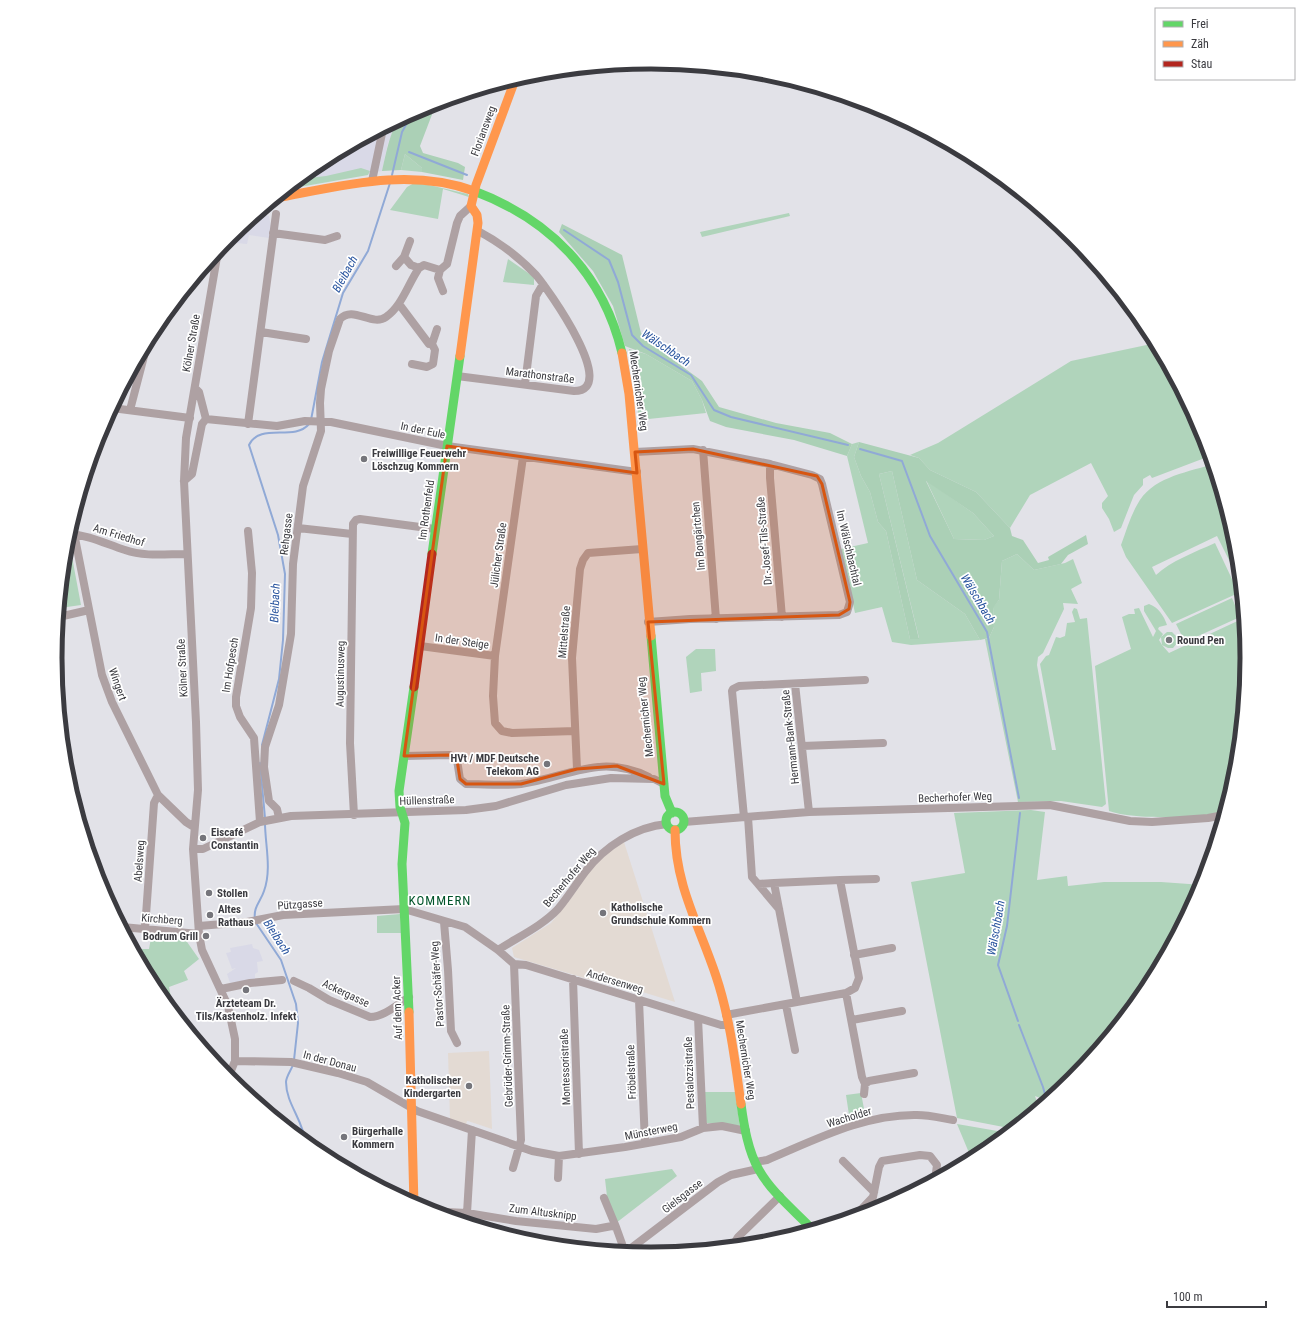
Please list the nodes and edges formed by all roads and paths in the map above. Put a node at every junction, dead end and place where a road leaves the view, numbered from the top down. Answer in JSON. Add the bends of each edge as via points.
{"nodes":[{"id":1,"x":513,"y":86,"type":"edge"},
{"id":2,"x":382,"y":135,"type":"edge"},
{"id":3,"x":372,"y":181,"type":"junction"},
{"id":4,"x":474,"y":190,"type":"junction"},
{"id":5,"x":287,"y":196,"type":"edge"},
{"id":6,"x":471,"y":206,"type":"junction"},
{"id":7,"x":276,"y":214,"type":"dead end"},
{"id":8,"x":478,"y":231,"type":"junction"},
{"id":9,"x":273,"y":233,"type":"junction"},
{"id":10,"x":337,"y":236,"type":"dead end"},
{"id":11,"x":410,"y":241,"type":"dead end"},
{"id":12,"x":404,"y":257,"type":"junction"},
{"id":13,"x":216,"y":262,"type":"edge"},
{"id":14,"x":396,"y":266,"type":"dead end"},
{"id":15,"x":418,"y":268,"type":"junction"},
{"id":16,"x":440,"y":270,"type":"junction"},
{"id":17,"x":543,"y":284,"type":"junction"},
{"id":18,"x":443,"y":291,"type":"dead end"},
{"id":19,"x":399,"y":304,"type":"junction"},
{"id":20,"x":438,"y":329,"type":"dead end"},
{"id":21,"x":260,"y":332,"type":"junction"},
{"id":22,"x":306,"y":339,"type":"dead end"},
{"id":23,"x":432,"y":344,"type":"junction"},
{"id":24,"x":143,"y":361,"type":"edge"},
{"id":25,"x":412,"y":364,"type":"dead end"},
{"id":26,"x":457,"y":376,"type":"junction"},
{"id":27,"x":525,"y":384,"type":"junction"},
{"id":28,"x":194,"y":388,"type":"junction"},
{"id":29,"x":118,"y":409,"type":"edge"},
{"id":30,"x":130,"y":410,"type":"junction"},
{"id":31,"x":190,"y":418,"type":"junction"},
{"id":32,"x":206,"y":419,"type":"junction"},
{"id":33,"x":318,"y":421,"type":"junction"},
{"id":34,"x":248,"y":424,"type":"junction"},
{"id":35,"x":447,"y":446,"type":"junction"},
{"id":36,"x":703,"y":450,"type":"junction"},
{"id":37,"x":635,"y":452,"type":"junction"},
{"id":38,"x":523,"y":456,"type":"junction"},
{"id":39,"x":770,"y":464,"type":"junction"},
{"id":40,"x":637,"y":472,"type":"junction"},
{"id":41,"x":184,"y":481,"type":"junction"},
{"id":42,"x":298,"y":528,"type":"junction"},
{"id":43,"x":435,"y":529,"type":"junction"},
{"id":44,"x":248,"y":531,"type":"dead end"},
{"id":45,"x":75,"y":534,"type":"edge"},
{"id":46,"x":352,"y":534,"type":"junction"},
{"id":47,"x":74,"y":541,"type":"edge"},
{"id":48,"x":642,"y":549,"type":"junction"},
{"id":49,"x":186,"y":554,"type":"junction"},
{"id":50,"x":89,"y":610,"type":"junction"},
{"id":51,"x":63,"y":616,"type":"edge"},
{"id":52,"x":782,"y":617,"type":"junction"},
{"id":53,"x":716,"y":619,"type":"junction"},
{"id":54,"x":648,"y":622,"type":"junction"},
{"id":55,"x":420,"y":646,"type":"junction"},
{"id":56,"x":495,"y":656,"type":"junction"},
{"id":57,"x":865,"y":680,"type":"dead end"},
{"id":58,"x":795,"y":684,"type":"junction"},
{"id":59,"x":575,"y":731,"type":"junction"},
{"id":60,"x":883,"y":743,"type":"dead end"},
{"id":61,"x":802,"y":746,"type":"junction"},
{"id":62,"x":404,"y":756,"type":"junction"},
{"id":63,"x":577,"y":769,"type":"junction"},
{"id":64,"x":654,"y":779,"type":"junction"},
{"id":65,"x":664,"y":784,"type":"junction"},
{"id":66,"x":158,"y":795,"type":"junction"},
{"id":67,"x":401,"y":812,"type":"junction"},
{"id":68,"x":809,"y":812,"type":"junction"},
{"id":69,"x":672,"y":813,"type":"junction"},
{"id":70,"x":354,"y":815,"type":"junction"},
{"id":71,"x":1220,"y":816,"type":"edge"},
{"id":72,"x":746,"y":817,"type":"junction"},
{"id":73,"x":279,"y":818,"type":"junction"},
{"id":74,"x":263,"y":822,"type":"junction"},
{"id":75,"x":684,"y":822,"type":"junction"},
{"id":76,"x":667,"y":824,"type":"junction"},
{"id":77,"x":194,"y":827,"type":"junction"},
{"id":78,"x":675,"y":830,"type":"junction"},
{"id":79,"x":193,"y":849,"type":"junction"},
{"id":80,"x":876,"y":879,"type":"dead end"},
{"id":81,"x":840,"y":880,"type":"junction"},
{"id":82,"x":774,"y":883,"type":"junction"},
{"id":83,"x":758,"y":884,"type":"junction"},
{"id":84,"x":404,"y":909,"type":"junction"},
{"id":85,"x":780,"y":910,"type":"junction"},
{"id":86,"x":444,"y":922,"type":"junction"},
{"id":87,"x":128,"y":928,"type":"edge"},
{"id":88,"x":144,"y":929,"type":"junction"},
{"id":89,"x":199,"y":930,"type":"junction"},
{"id":90,"x":892,"y":948,"type":"dead end"},
{"id":91,"x":498,"y":950,"type":"junction"},
{"id":92,"x":854,"y":955,"type":"junction"},
{"id":93,"x":514,"y":964,"type":"junction"},
{"id":94,"x":573,"y":979,"type":"junction"},
{"id":95,"x":282,"y":980,"type":"dead end"},
{"id":96,"x":294,"y":982,"type":"dead end"},
{"id":97,"x":221,"y":989,"type":"junction"},
{"id":98,"x":846,"y":993,"type":"junction"},
{"id":99,"x":409,"y":997,"type":"junction"},
{"id":100,"x":639,"y":1000,"type":"junction"},
{"id":101,"x":797,"y":1002,"type":"junction"},
{"id":102,"x":786,"y":1005,"type":"junction"},
{"id":103,"x":902,"y":1011,"type":"dead end"},
{"id":104,"x":726,"y":1015,"type":"junction"},
{"id":105,"x":698,"y":1018,"type":"junction"},
{"id":106,"x":852,"y":1020,"type":"junction"},
{"id":107,"x":729,"y":1025,"type":"junction"},
{"id":108,"x":457,"y":1043,"type":"dead end"},
{"id":109,"x":795,"y":1050,"type":"dead end"},
{"id":110,"x":235,"y":1062,"type":"junction"},
{"id":111,"x":231,"y":1071,"type":"edge"},
{"id":112,"x":914,"y":1073,"type":"dead end"},
{"id":113,"x":865,"y":1084,"type":"junction"},
{"id":114,"x":864,"y":1094,"type":"dead end"},
{"id":115,"x":411,"y":1109,"type":"junction"},
{"id":116,"x":953,"y":1120,"type":"dead end"},
{"id":117,"x":703,"y":1128,"type":"junction"},
{"id":118,"x":472,"y":1130,"type":"junction"},
{"id":119,"x":746,"y":1131,"type":"junction"},
{"id":120,"x":645,"y":1143,"type":"junction"},
{"id":121,"x":520,"y":1147,"type":"junction"},
{"id":122,"x":579,"y":1154,"type":"junction"},
{"id":123,"x":559,"y":1156,"type":"junction"},
{"id":124,"x":843,"y":1161,"type":"dead end"},
{"id":125,"x":756,"y":1166,"type":"junction"},
{"id":126,"x":513,"y":1168,"type":"dead end"},
{"id":127,"x":936,"y":1174,"type":"edge"},
{"id":128,"x":558,"y":1178,"type":"dead end"},
{"id":129,"x":874,"y":1192,"type":"junction"},
{"id":130,"x":780,"y":1196,"type":"junction"},
{"id":131,"x":414,"y":1197,"type":"edge"},
{"id":132,"x":604,"y":1198,"type":"dead end"},
{"id":133,"x":863,"y":1208,"type":"edge"},
{"id":134,"x":450,"y":1212,"type":"edge"},
{"id":135,"x":467,"y":1213,"type":"junction"},
{"id":136,"x":809,"y":1226,"type":"edge"},
{"id":137,"x":616,"y":1227,"type":"junction"},
{"id":138,"x":735,"y":1242,"type":"edge"},
{"id":139,"x":623,"y":1247,"type":"edge"},
{"id":140,"x":631,"y":1247,"type":"edge"}],
"edges":[{"from":1,"to":4,"type":"street","name":"Floriansweg"},
{"from":2,"to":3,"type":"street"},
{"from":3,"to":4,"type":"street","name":"Mechernicher Weg","via":[[398,179],[446,183]]},
{"from":3,"to":5,"type":"street","name":"Mechernicher Weg"},
{"from":4,"to":6,"type":"street"},
{"from":4,"to":37,"type":"street","name":"Mechernicher Weg","via":[[505,202],[546,229],[571,254],[592,281],[611,317],[622,354]]},
{"from":6,"to":8,"type":"street","name":"Im Rothenfeld","via":[[478,214]]},
{"from":6,"to":16,"type":"street","via":[[460,216],[447,264]]},
{"from":7,"to":9,"type":"street"},
{"from":8,"to":17,"type":"street","name":"Marathonstraße","via":[[521,260]]},
{"from":8,"to":26,"type":"street","name":"Im Rothenfeld"},
{"from":9,"to":10,"type":"street","via":[[325,240]]},
{"from":9,"to":21,"type":"street"},
{"from":11,"to":12,"type":"street"},
{"from":12,"to":14,"type":"street"},
{"from":12,"to":15,"type":"street","via":[[410,265]]},
{"from":13,"to":28,"type":"street","name":"Kölner Straße"},
{"from":15,"to":16,"type":"street","via":[[424,265]]},
{"from":15,"to":19,"type":"street","name":"Rehgasse"},
{"from":16,"to":18,"type":"street","via":[[438,278]]},
{"from":17,"to":27,"type":"street","via":[[536,296]]},
{"from":17,"to":27,"type":"street","name":"Marathonstraße","via":[[564,313],[577,337],[590,379],[588,385],[579,390]]},
{"from":19,"to":23,"type":"street","via":[[429,344]]},
{"from":19,"to":33,"type":"street","name":"Rehgasse","via":[[386,317],[379,320],[349,313],[340,319],[329,351]]},
{"from":20,"to":23,"type":"street"},
{"from":21,"to":22,"type":"street"},
{"from":21,"to":34,"type":"street"},
{"from":23,"to":25,"type":"street","via":[[435,350],[433,364],[427,367]]},
{"from":24,"to":30,"type":"street"},
{"from":26,"to":27,"type":"street","name":"Marathonstraße"},
{"from":26,"to":35,"type":"street","name":"Im Rothenfeld"},
{"from":28,"to":31,"type":"street","name":"Kölner Straße"},
{"from":28,"to":32,"type":"street","via":[[200,392]]},
{"from":29,"to":30,"type":"street"},
{"from":30,"to":31,"type":"street"},
{"from":31,"to":41,"type":"street","name":"Kölner Straße","via":[[185,448]]},
{"from":32,"to":34,"type":"street","name":"In der Eule"},
{"from":32,"to":41,"type":"street","via":[[202,424],[192,474]]},
{"from":33,"to":34,"type":"street","name":"In der Eule","via":[[285,426]]},
{"from":33,"to":35,"type":"street","name":"In der Eule"},
{"from":33,"to":42,"type":"street","name":"Rehgasse","via":[[321,431],[303,486]]},
{"from":35,"to":38,"type":"street","name":"In der Eule"},
{"from":35,"to":43,"type":"street","name":"Im Rothenfeld"},
{"from":36,"to":37,"type":"street","name":"Im Wälschbachtal"},
{"from":36,"to":39,"type":"street","name":"Im Wälschbachtal"},
{"from":36,"to":53,"type":"street","name":"Im Bongärtchen"},
{"from":37,"to":40,"type":"street","name":"Mechernicher Weg"},
{"from":38,"to":40,"type":"street","name":"In der Eule"},
{"from":38,"to":56,"type":"street","name":"Jülicher Straße"},
{"from":39,"to":52,"type":"street","name":"Dr.-Josef-Tils-Straße"},
{"from":39,"to":52,"type":"street","name":"Im Wälschbachtal","via":[[812,474],[820,479],[850,602],[847,612],[839,615]]},
{"from":40,"to":48,"type":"street","name":"Mechernicher Weg"},
{"from":41,"to":49,"type":"street","name":"Kölner Straße"},
{"from":42,"to":46,"type":"street"},
{"from":42,"to":73,"type":"street","name":"Rehgasse","via":[[293,564],[291,634],[279,705],[265,748],[264,767],[269,801],[277,809]]},
{"from":43,"to":46,"type":"street","via":[[360,519],[353,524]]},
{"from":43,"to":55,"type":"street","name":"Im Rothenfeld"},
{"from":44,"to":74,"type":"street","name":"Im Hofpesch","via":[[252,573],[251,608],[236,706],[254,738]]},
{"from":45,"to":49,"type":"street","name":"Am Friedhof","via":[[145,555]]},
{"from":46,"to":70,"type":"street","name":"Augustinusweg","via":[[350,743]]},
{"from":47,"to":50,"type":"street","name":"Wingert"},
{"from":48,"to":54,"type":"street","name":"Mechernicher Weg"},
{"from":48,"to":59,"type":"street","name":"Mittelstraße","via":[[588,553],[583,560],[572,658]]},
{"from":49,"to":77,"type":"street","name":"Kölner Straße","via":[[198,790]]},
{"from":50,"to":51,"type":"street"},
{"from":50,"to":66,"type":"street","name":"Wingert","via":[[102,674],[112,702]]},
{"from":52,"to":53,"type":"street","name":"Im Wälschbachtal"},
{"from":53,"to":54,"type":"street","name":"Im Wälschbachtal"},
{"from":54,"to":65,"type":"street","name":"Mechernicher Weg"},
{"from":55,"to":56,"type":"street","name":"In der Steige"},
{"from":55,"to":62,"type":"street","name":"Im Rothenfeld"},
{"from":56,"to":59,"type":"street","name":"In der Steige","via":[[495,723],[502,731]]},
{"from":57,"to":58,"type":"street"},
{"from":58,"to":61,"type":"street","name":"Hermann-Bank-Straße"},
{"from":58,"to":72,"type":"street","name":"Hermann-Bank-Straße","via":[[735,686],[732,691]]},
{"from":59,"to":63,"type":"street","name":"Mittelstraße"},
{"from":60,"to":61,"type":"street"},
{"from":61,"to":68,"type":"street","name":"Hermann-Bank-Straße"},
{"from":62,"to":63,"type":"street","via":[[450,755],[457,760],[460,779],[466,784],[521,784]]},
{"from":62,"to":67,"type":"street","name":"Im Rothenfeld","via":[[399,791]]},
{"from":63,"to":64,"type":"street","via":[[617,766]]},
{"from":64,"to":65,"type":"street","name":"Hüllenstraße"},
{"from":64,"to":67,"type":"street","name":"Hüllenstraße","via":[[611,778],[548,789],[496,806],[466,810]]},
{"from":65,"to":69,"type":"street","name":"Mechernicher Weg","via":[[665,796]]},
{"from":66,"to":77,"type":"street","name":"Wingert"},
{"from":66,"to":88,"type":"street","name":"Abelsweg","via":[[154,803]]},
{"from":67,"to":70,"type":"street","name":"Hüllenstraße"},
{"from":67,"to":84,"type":"street","name":"Auf dem Acker","via":[[405,823],[402,864]]},
{"from":68,"to":71,"type":"street","name":"Becherhofer Weg","via":[[1050,805],[1130,821],[1152,822]]},
{"from":68,"to":72,"type":"street","name":"Becherhofer Weg"},
{"from":69,"to":75,"type":"street","via":[[679,813]]},
{"from":69,"to":76,"type":"street","via":[[667,819]]},
{"from":70,"to":73,"type":"street","name":"Hüllenstraße"},
{"from":72,"to":75,"type":"street","name":"Becherhofer Weg"},
{"from":72,"to":83,"type":"street","via":[[752,877]]},
{"from":73,"to":74,"type":"street","name":"Hüllenstraße"},
{"from":74,"to":79,"type":"street","name":"Hüllenstraße","via":[[203,849]]},
{"from":75,"to":78,"type":"street","via":[[681,828]]},
{"from":76,"to":78,"type":"street"},
{"from":76,"to":91,"type":"street","name":"Becherhofer Weg","via":[[643,829],[607,849],[548,918]]},
{"from":77,"to":79,"type":"street","name":"Kölner Straße"},
{"from":78,"to":104,"type":"street","name":"Mechernicher Weg","via":[[674,852],[678,870],[694,923],[714,970]]},
{"from":79,"to":89,"type":"street","name":"Kölner Straße"},
{"from":80,"to":81,"type":"street"},
{"from":81,"to":82,"type":"street"},
{"from":81,"to":92,"type":"street"},
{"from":82,"to":83,"type":"street"},
{"from":82,"to":85,"type":"street"},
{"from":83,"to":85,"type":"street"},
{"from":84,"to":86,"type":"street"},
{"from":84,"to":89,"type":"street","name":"Pützgasse","via":[[283,915]]},
{"from":84,"to":99,"type":"street","name":"Auf dem Acker"},
{"from":85,"to":101,"type":"street"},
{"from":86,"to":91,"type":"street","via":[[465,928]]},
{"from":86,"to":108,"type":"street","name":"Pastor-Schäfer-Weg","via":[[451,1032]]},
{"from":87,"to":88,"type":"street","name":"Kirchberg"},
{"from":88,"to":89,"type":"street","name":"Kirchberg"},
{"from":89,"to":97,"type":"street","name":"Kölner Straße","via":[[202,950]]},
{"from":90,"to":92,"type":"street"},
{"from":91,"to":93,"type":"street"},
{"from":92,"to":98,"type":"street","via":[[859,981],[855,988]]},
{"from":93,"to":94,"type":"street","name":"Andersenweg"},
{"from":93,"to":121,"type":"street","name":"Gebrüder-Grimm-Straße"},
{"from":94,"to":100,"type":"street","name":"Andersenweg"},
{"from":94,"to":122,"type":"street","name":"Montessoristraße"},
{"from":95,"to":97,"type":"street"},
{"from":96,"to":99,"type":"street","name":"Ackergasse","via":[[370,1017],[386,1012]]},
{"from":97,"to":110,"type":"street","name":"Kölner Straße","via":[[228,1006],[235,1038]]},
{"from":98,"to":101,"type":"street"},
{"from":98,"to":106,"type":"street"},
{"from":99,"to":115,"type":"street","name":"Auf dem Acker"},
{"from":100,"to":105,"type":"street","name":"Andersenweg"},
{"from":100,"to":120,"type":"street","name":"Fröbelstraße"},
{"from":101,"to":102,"type":"street"},
{"from":102,"to":104,"type":"street"},
{"from":102,"to":109,"type":"street"},
{"from":103,"to":106,"type":"street"},
{"from":104,"to":107,"type":"street","name":"Mechernicher Weg"},
{"from":105,"to":107,"type":"street","name":"Andersenweg"},
{"from":105,"to":117,"type":"street","name":"Pestalozzistraße"},
{"from":106,"to":113,"type":"street"},
{"from":107,"to":119,"type":"street","name":"Mechernicher Weg"},
{"from":110,"to":111,"type":"street","name":"Kölner Straße"},
{"from":110,"to":115,"type":"street","name":"In der Donau","via":[[292,1063],[338,1073],[367,1082]]},
{"from":112,"to":113,"type":"street","via":[[869,1081]]},
{"from":113,"to":114,"type":"street"},
{"from":115,"to":118,"type":"street","name":"Münsterweg"},
{"from":115,"to":131,"type":"street","name":"Auf dem Acker"},
{"from":116,"to":125,"type":"street","name":"Wacholder","via":[[916,1115],[868,1120]]},
{"from":117,"to":119,"type":"street","name":"Münsterweg","via":[[722,1126]]},
{"from":117,"to":120,"type":"street","name":"Münsterweg","via":[[680,1137]]},
{"from":118,"to":121,"type":"street","name":"Münsterweg"},
{"from":118,"to":135,"type":"street"},
{"from":119,"to":125,"type":"street","name":"Mechernicher Weg"},
{"from":120,"to":122,"type":"street","name":"Münsterweg"},
{"from":121,"to":123,"type":"street","name":"Münsterweg"},
{"from":121,"to":126,"type":"street"},
{"from":122,"to":123,"type":"street","name":"Münsterweg"},
{"from":123,"to":128,"type":"street"},
{"from":124,"to":129,"type":"street"},
{"from":125,"to":130,"type":"street","name":"Mechernicher Weg"},
{"from":125,"to":140,"type":"street","name":"Gielsgasse","via":[[718,1182]]},
{"from":127,"to":129,"type":"street","via":[[937,1165],[930,1156],[885,1159],[880,1164]]},
{"from":129,"to":133,"type":"street","via":[[870,1202]]},
{"from":130,"to":136,"type":"street","name":"Mechernicher Weg"},
{"from":130,"to":138,"type":"street"},
{"from":132,"to":137,"type":"street"},
{"from":134,"to":135,"type":"street","name":"Zum Altusknipp"},
{"from":135,"to":137,"type":"street","name":"Zum Altusknipp","via":[[582,1228]]},
{"from":137,"to":139,"type":"street"}]}
